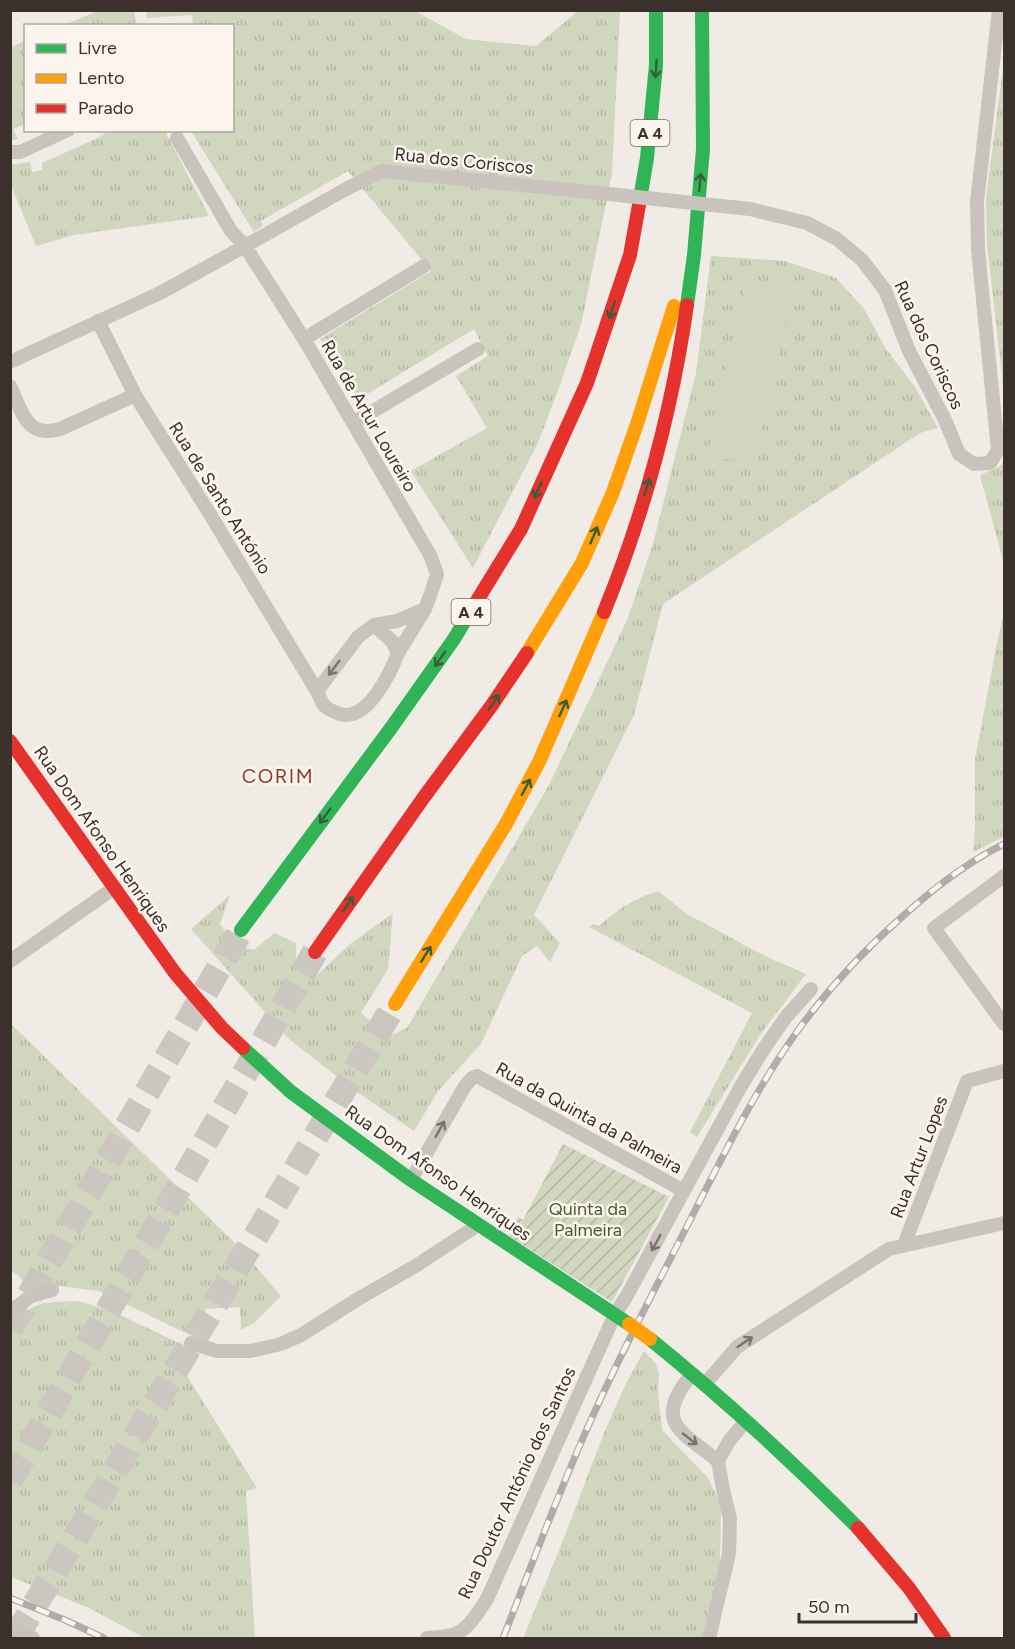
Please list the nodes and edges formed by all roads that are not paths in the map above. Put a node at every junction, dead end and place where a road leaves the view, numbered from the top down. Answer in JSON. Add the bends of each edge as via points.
{"nodes":[{"id":1,"x":656,"y":10,"type":"edge"},
{"id":2,"x":702,"y":10,"type":"edge"},
{"id":3,"x":999,"y":10,"type":"edge"},
{"id":4,"x":64,"y":132,"type":"edge"},
{"id":5,"x":177,"y":138,"type":"dead end"},
{"id":6,"x":10,"y":152,"type":"edge"},
{"id":7,"x":695,"y":240,"type":"junction"},
{"id":8,"x":246,"y":246,"type":"junction"},
{"id":9,"x":424,"y":266,"type":"dead end"},
{"id":10,"x":98,"y":321,"type":"junction"},
{"id":11,"x":304,"y":339,"type":"junction"},
{"id":12,"x":478,"y":349,"type":"dead end"},
{"id":13,"x":10,"y":362,"type":"edge"},
{"id":14,"x":10,"y":386,"type":"edge"},
{"id":15,"x":135,"y":395,"type":"junction"},
{"id":16,"x":353,"y":423,"type":"junction"},
{"id":17,"x":424,"y":609,"type":"junction"},
{"id":18,"x":374,"y":626,"type":"junction"},
{"id":19,"x":398,"y":653,"type":"junction"},
{"id":20,"x":317,"y":691,"type":"junction"},
{"id":21,"x":10,"y":741,"type":"edge"},
{"id":22,"x":1005,"y":876,"type":"edge"},
{"id":23,"x":114,"y":888,"type":"junction"},
{"id":24,"x":241,"y":930,"type":"tunnel mouth"},
{"id":25,"x":315,"y":952,"type":"tunnel mouth"},
{"id":26,"x":10,"y":961,"type":"edge"},
{"id":27,"x":811,"y":989,"type":"dead end"},
{"id":28,"x":395,"y":1004,"type":"tunnel mouth"},
{"id":29,"x":1005,"y":1024,"type":"edge"},
{"id":30,"x":1005,"y":1071,"type":"edge"},
{"id":31,"x":411,"y":1180,"type":"junction"},
{"id":32,"x":684,"y":1191,"type":"junction"},
{"id":33,"x":1005,"y":1223,"type":"edge"},
{"id":34,"x":478,"y":1225,"type":"junction"},
{"id":35,"x":904,"y":1245,"type":"junction"},
{"id":36,"x":52,"y":1290,"type":"dead end"},
{"id":37,"x":10,"y":1312,"type":"edge"},
{"id":38,"x":615,"y":1314,"type":"junction"},
{"id":39,"x":191,"y":1343,"type":"dead end"},
{"id":40,"x":692,"y":1374,"type":"junction"},
{"id":41,"x":705,"y":1384,"type":"junction"},
{"id":42,"x":745,"y":1422,"type":"junction"},
{"id":43,"x":718,"y":1461,"type":"junction"},
{"id":44,"x":10,"y":1629,"type":"edge"},
{"id":45,"x":33,"y":1638,"type":"edge"},
{"id":46,"x":427,"y":1638,"type":"edge"},
{"id":47,"x":709,"y":1638,"type":"edge"},
{"id":48,"x":945,"y":1638,"type":"edge"}],
"edges":[{"from":1,"to":24,"type":"main road","number":"A 4","one_way":true,"via":[[656,65],[647,158],[630,255],[587,382],[521,529],[454,639]]},
{"from":7,"to":2,"type":"main road","one_way":true,"via":[[703,149]]},
{"from":3,"to":8,"type":"street","name":"Rua dos Coriscos","bridge":true,"via":[[977,201],[978,250],[998,450],[990,463],[974,464],[960,454],[909,351],[885,290],[862,260],[837,239],[807,223],[750,209],[382,171]]},
{"from":4,"to":6,"type":"street","via":[[20,152]]},
{"from":5,"to":8,"type":"street","name":"Rua de Artur Loureiro","via":[[231,231]]},
{"from":25,"to":7,"type":"main road","one_way":true,"via":[[492,705],[582,563],[637,424]]},
{"from":28,"to":7,"type":"main road","one_way":true,"via":[[506,824],[539,762],[624,563],[656,457],[680,353]]},
{"from":8,"to":10,"type":"street","via":[[160,293]]},
{"from":8,"to":11,"type":"street","name":"Rua de Artur Loureiro"},
{"from":9,"to":11,"type":"street"},
{"from":10,"to":13,"type":"street"},
{"from":10,"to":15,"type":"street","name":"Rua de Santo António"},
{"from":11,"to":16,"type":"street","name":"Rua de Artur Loureiro"},
{"from":12,"to":16,"type":"street"},
{"from":14,"to":15,"type":"street","via":[[26,420],[47,433]]},
{"from":15,"to":20,"type":"street","name":"Rua de Santo António"},
{"from":16,"to":17,"type":"street","name":"Rua de Artur Loureiro","via":[[430,555],[437,574]]},
{"from":17,"to":18,"type":"street"},
{"from":17,"to":19,"type":"street","name":"Rua de Artur Loureiro"},
{"from":18,"to":19,"type":"street","via":[[392,641]]},
{"from":18,"to":20,"type":"street","one_way":true,"via":[[358,638]]},
{"from":19,"to":20,"type":"street","name":"Rua de Santo António","via":[[368,706],[357,713],[347,716],[332,711]]},
{"from":21,"to":23,"type":"main road","name":"Rua Dom Afonso Henriques"},
{"from":22,"to":29,"type":"street","via":[[934,928]]},
{"from":23,"to":26,"type":"street"},
{"from":23,"to":31,"type":"main road","name":"Rua Dom Afonso Henriques","via":[[175,973],[222,1028],[291,1092]]},
{"from":27,"to":32,"type":"street","name":"Rua Doutor António dos Santos","via":[[765,1047]]},
{"from":30,"to":35,"type":"street","name":"Rua Artur Lopes","via":[[967,1081]]},
{"from":31,"to":32,"type":"street","name":"Rua da Quinta da Palmeira","one_way":true,"via":[[465,1086],[477,1076]]},
{"from":31,"to":34,"type":"main road","name":"Rua Dom Afonso Henriques"},
{"from":32,"to":38,"type":"street","name":"Rua Doutor António dos Santos","one_way":true},
{"from":33,"to":35,"type":"street"},
{"from":34,"to":38,"type":"main road","name":"Rua Dom Afonso Henriques"},
{"from":34,"to":39,"type":"street","via":[[281,1344],[217,1351]]},
{"from":41,"to":35,"type":"street","one_way":true,"via":[[737,1347],[890,1249]]},
{"from":36,"to":37,"type":"street","via":[[31,1296]]},
{"from":38,"to":40,"type":"main road","name":"Rua Dom Afonso Henriques","bridge":true},
{"from":38,"to":46,"type":"street","name":"Rua Doutor António dos Santos","via":[[487,1599],[472,1621],[454,1635]]},
{"from":40,"to":41,"type":"main road","name":"Rua Dom Afonso Henriques"},
{"from":40,"to":43,"type":"street","one_way":true,"via":[[673,1405],[674,1420],[679,1430]]},
{"from":41,"to":42,"type":"main road","name":"Rua Dom Afonso Henriques"},
{"from":42,"to":43,"type":"street"},
{"from":42,"to":48,"type":"main road","name":"Rua Dom Afonso Henriques","via":[[867,1538]]},
{"from":43,"to":47,"type":"street","via":[[730,1519],[729,1554]]},
{"from":44,"to":45,"type":"street"}]}
